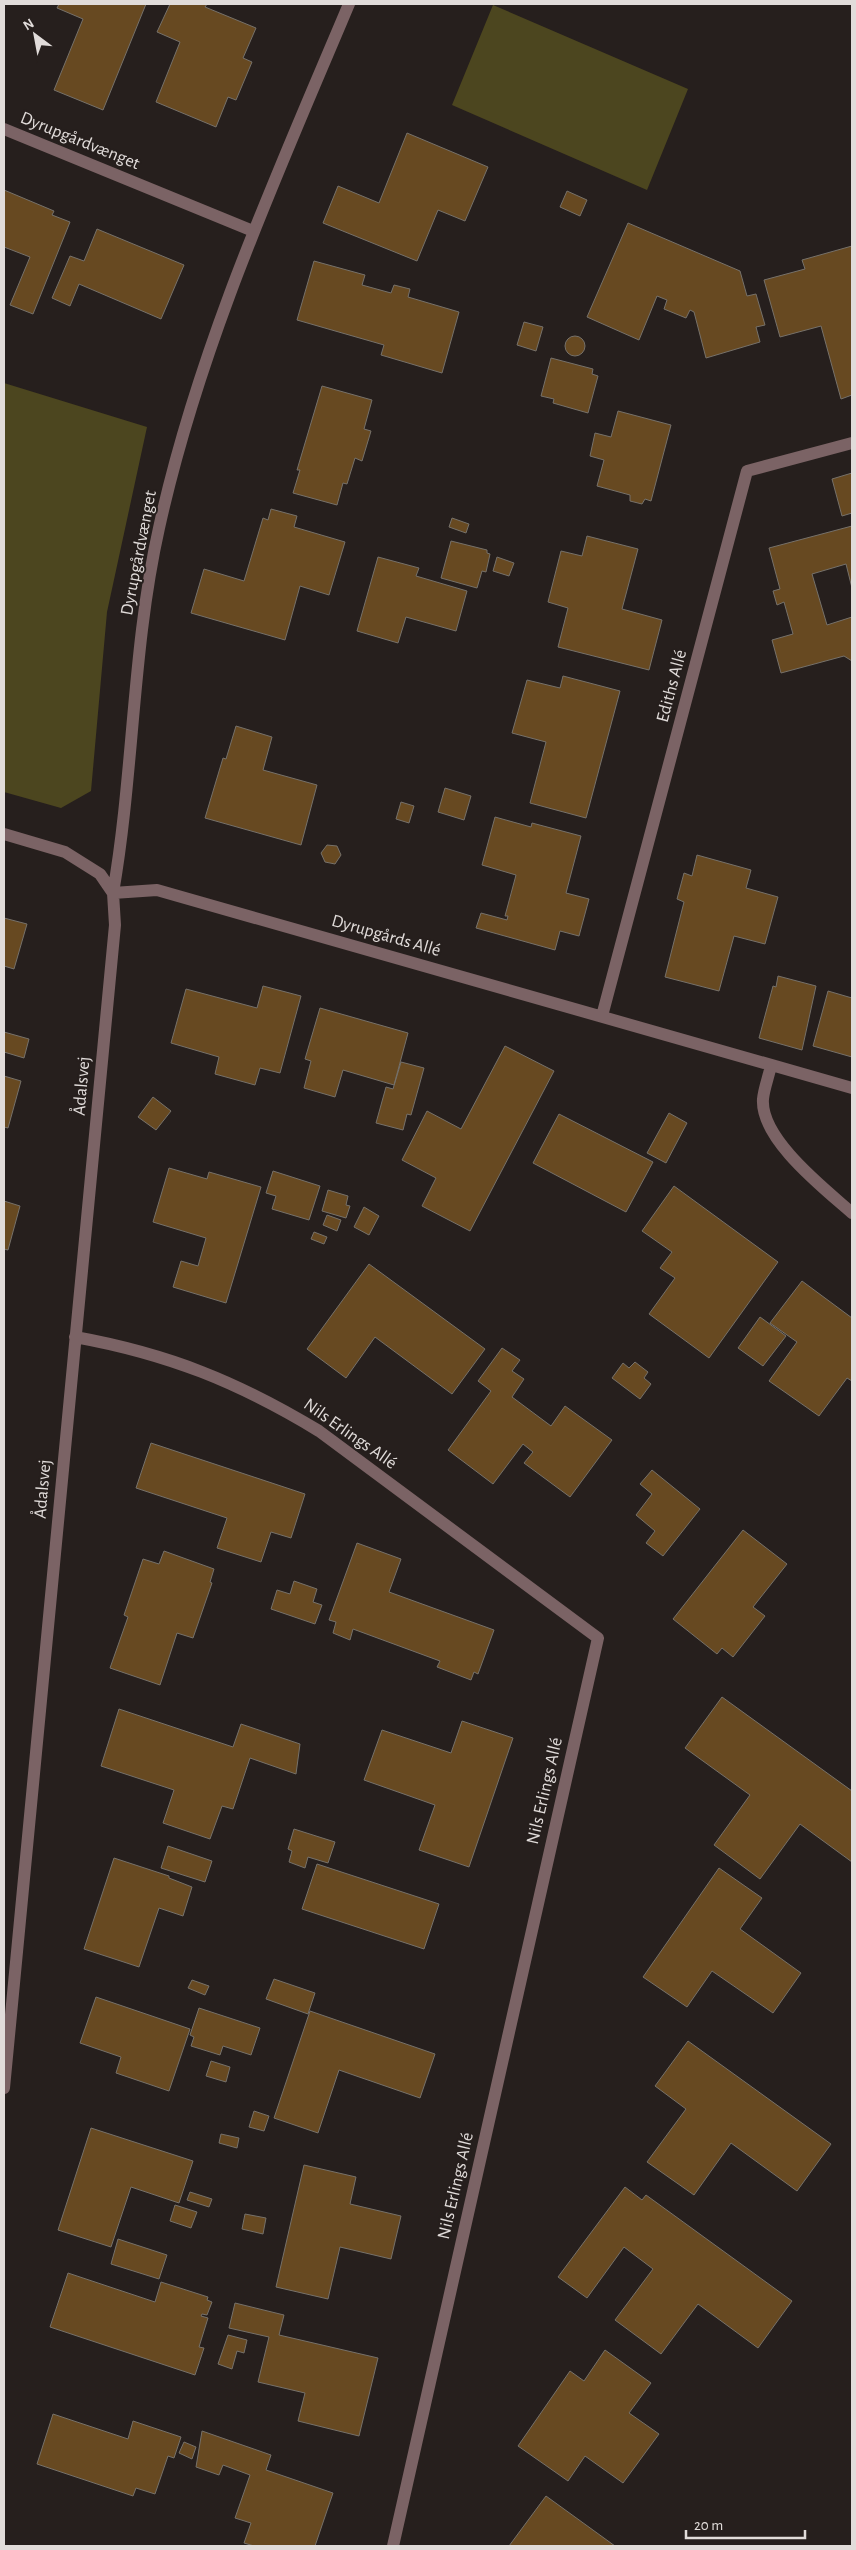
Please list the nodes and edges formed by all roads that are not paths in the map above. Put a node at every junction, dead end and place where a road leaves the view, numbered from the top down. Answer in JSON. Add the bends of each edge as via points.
{"nodes":[{"id":1,"x":349,"y":4,"type":"edge"},
{"id":2,"x":4,"y":129,"type":"edge"},
{"id":3,"x":253,"y":231,"type":"junction"},
{"id":4,"x":852,"y":443,"type":"edge"},
{"id":5,"x":4,"y":834,"type":"edge"},
{"id":6,"x":113,"y":893,"type":"junction"},
{"id":7,"x":602,"y":1016,"type":"junction"},
{"id":8,"x":771,"y":1065,"type":"junction"},
{"id":9,"x":852,"y":1088,"type":"edge"},
{"id":10,"x":852,"y":1213,"type":"edge"},
{"id":11,"x":76,"y":1336,"type":"junction"},
{"id":12,"x":4,"y":2088,"type":"edge"},
{"id":13,"x":393,"y":2546,"type":"edge"}],
"edges":[{"from":1,"to":3,"type":"street","name":"Dyrupgårdvænget"},
{"from":2,"to":3,"type":"street","name":"Dyrupgårdvænget"},
{"from":3,"to":6,"type":"street","name":"Dyrupgårdvænget","via":[[195,396],[159,529],[142,632]]},
{"from":4,"to":7,"type":"street","name":"Ediths Allé","via":[[748,471]]},
{"from":5,"to":6,"type":"street","via":[[65,852],[100,874]]},
{"from":6,"to":7,"type":"street","name":"Dyrupgårds Allé","via":[[157,890]]},
{"from":6,"to":11,"type":"street","name":"Ådalsvej","via":[[115,925]]},
{"from":7,"to":8,"type":"street","name":"Dyrupgårds Allé"},
{"from":8,"to":9,"type":"street","name":"Dyrupgårds Allé"},
{"from":8,"to":10,"type":"street","via":[[763,1100],[768,1122],[797,1162]]},
{"from":11,"to":12,"type":"street","name":"Ådalsvej"},
{"from":11,"to":13,"type":"street","name":"Nils Erlings Allé","via":[[116,1344],[191,1367],[283,1409],[319,1431],[598,1638]]}]}
